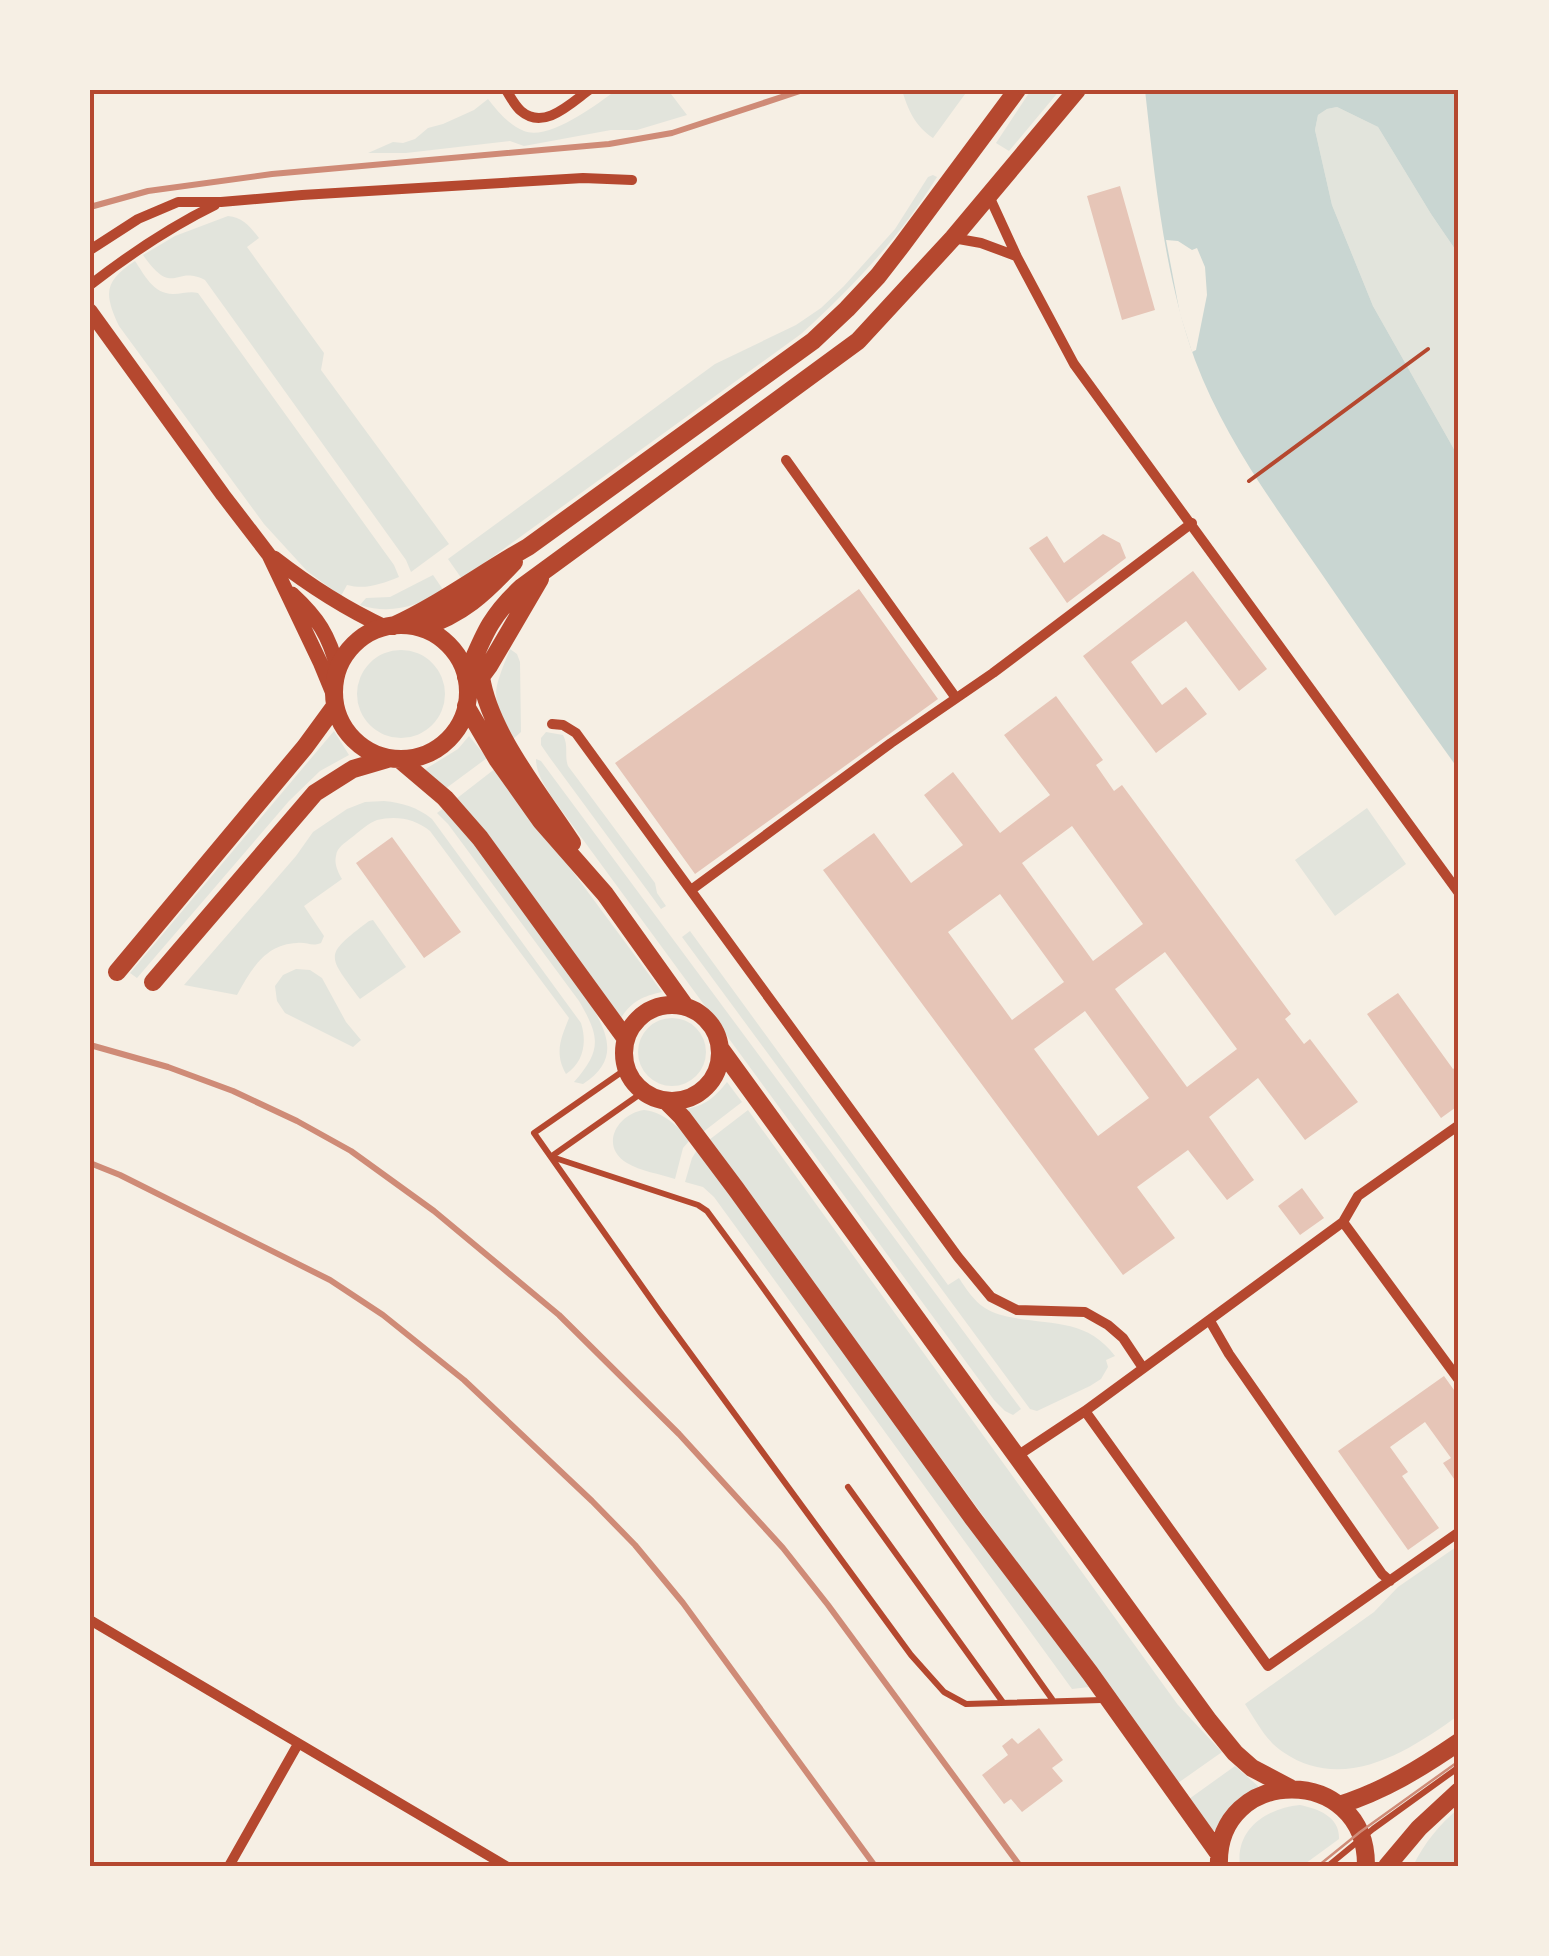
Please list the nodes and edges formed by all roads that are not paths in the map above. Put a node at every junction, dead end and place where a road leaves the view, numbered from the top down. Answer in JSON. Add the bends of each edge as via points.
{"nodes":[{"id":1,"x":506,"y":90,"type":"edge"},
{"id":2,"x":589,"y":90,"type":"edge"},
{"id":3,"x":1017,"y":90,"type":"edge"},
{"id":4,"x":1077,"y":90,"type":"edge"},
{"id":5,"x":632,"y":180,"type":"dead end"},
{"id":6,"x":989,"y":196,"type":"junction"},
{"id":7,"x":221,"y":202,"type":"junction"},
{"id":8,"x":953,"y":238,"type":"junction"},
{"id":9,"x":90,"y":250,"type":"edge"},
{"id":10,"x":1017,"y":256,"type":"junction"},
{"id":11,"x":90,"y":285,"type":"edge"},
{"id":12,"x":90,"y":311,"type":"edge"},
{"id":13,"x":786,"y":460,"type":"dead end"},
{"id":14,"x":1192,"y":523,"type":"junction"},
{"id":15,"x":528,"y":547,"type":"junction"},
{"id":16,"x":270,"y":554,"type":"junction"},
{"id":17,"x":286,"y":588,"type":"junction"},
{"id":18,"x":389,"y":626,"type":"junction"},
{"id":19,"x":421,"y":628,"type":"junction"},
{"id":20,"x":338,"y":670,"type":"junction"},
{"id":21,"x":470,"y":689,"type":"junction"},
{"id":22,"x":956,"y":698,"type":"junction"},
{"id":23,"x":335,"y":701,"type":"junction"},
{"id":24,"x":552,"y":724,"type":"dead end"},
{"id":25,"x":395,"y":758,"type":"junction"},
{"id":26,"x":691,"y":890,"type":"junction"},
{"id":27,"x":1459,"y":893,"type":"edge"},
{"id":28,"x":604,"y":894,"type":"junction"},
{"id":29,"x":117,"y":972,"type":"dead end"},
{"id":30,"x":153,"y":982,"type":"dead end"},
{"id":31,"x":685,"y":1006,"type":"junction"},
{"id":32,"x":626,"y":1039,"type":"junction"},
{"id":33,"x":720,"y":1048,"type":"junction"},
{"id":34,"x":626,"y":1068,"type":"junction"},
{"id":35,"x":644,"y":1092,"type":"junction"},
{"id":36,"x":667,"y":1102,"type":"junction"},
{"id":37,"x":1459,"y":1125,"type":"edge"},
{"id":38,"x":550,"y":1156,"type":"junction"},
{"id":39,"x":1343,"y":1222,"type":"junction"},
{"id":40,"x":1210,"y":1321,"type":"junction"},
{"id":41,"x":1144,"y":1368,"type":"junction"},
{"id":42,"x":1459,"y":1380,"type":"edge"},
{"id":43,"x":1085,"y":1411,"type":"junction"},
{"id":44,"x":1017,"y":1456,"type":"junction"},
{"id":45,"x":848,"y":1487,"type":"dead end"},
{"id":46,"x":1459,"y":1532,"type":"edge"},
{"id":47,"x":1390,"y":1580,"type":"junction"},
{"id":48,"x":90,"y":1620,"type":"edge"},
{"id":49,"x":1053,"y":1700,"type":"junction"},
{"id":50,"x":1109,"y":1700,"type":"junction"},
{"id":51,"x":1003,"y":1702,"type":"junction"},
{"id":52,"x":1459,"y":1742,"type":"edge"},
{"id":53,"x":298,"y":1744,"type":"junction"},
{"id":54,"x":1459,"y":1767,"type":"edge"},
{"id":55,"x":1290,"y":1788,"type":"junction"},
{"id":56,"x":1459,"y":1792,"type":"edge"},
{"id":57,"x":1339,"y":1805,"type":"junction"},
{"id":58,"x":1362,"y":1837,"type":"junction"},
{"id":59,"x":1219,"y":1860,"type":"edge"},
{"id":60,"x":229,"y":1866,"type":"edge"},
{"id":61,"x":506,"y":1866,"type":"edge"},
{"id":62,"x":1328,"y":1866,"type":"edge"},
{"id":63,"x":1366,"y":1866,"type":"edge"},
{"id":64,"x":1388,"y":1866,"type":"edge"}],
"edges":[{"from":1,"to":2,"type":"street","via":[[534,118],[558,112]]},
{"from":3,"to":15,"type":"main road","via":[[847,309]]},
{"from":4,"to":6,"type":"main road"},
{"from":5,"to":7,"type":"street"},
{"from":6,"to":8,"type":"main road"},
{"from":6,"to":10,"type":"street"},
{"from":7,"to":9,"type":"street","via":[[178,202]]},
{"from":7,"to":11,"type":"street","via":[[135,250]]},
{"from":8,"to":10,"type":"street"},
{"from":8,"to":21,"type":"main road","via":[[858,341],[545,570]]},
{"from":10,"to":14,"type":"street","via":[[1074,364]]},
{"from":12,"to":16,"type":"street"},
{"from":13,"to":22,"type":"street"},
{"from":14,"to":22,"type":"street"},
{"from":14,"to":27,"type":"street"},
{"from":15,"to":18,"type":"main road","via":[[422,613]]},
{"from":15,"to":19,"type":"main road","via":[[469,606]]},
{"from":16,"to":17,"type":"street"},
{"from":16,"to":18,"type":"street","via":[[346,610]]},
{"from":17,"to":20,"type":"street","via":[[314,614]]},
{"from":17,"to":23,"type":"street"},
{"from":18,"to":19,"type":"main road"},
{"from":18,"to":20,"type":"main road","via":[[356,642]]},
{"from":19,"to":21,"type":"main road","via":[[454,652]]},
{"from":20,"to":23,"type":"main road"},
{"from":21,"to":25,"type":"main road","via":[[457,728],[442,744]]},
{"from":21,"to":28,"type":"main road"},
{"from":21,"to":28,"type":"main road","via":[[496,759]]},
{"from":22,"to":26,"type":"street"},
{"from":23,"to":25,"type":"main road","via":[[355,741]]},
{"from":23,"to":29,"type":"main road","via":[[306,747]]},
{"from":24,"to":26,"type":"street","via":[[576,732]]},
{"from":25,"to":30,"type":"main road","via":[[352,769],[315,793]]},
{"from":25,"to":32,"type":"main road","via":[[445,798],[480,838]]},
{"from":26,"to":41,"type":"street","via":[[991,1298],[1017,1310],[1085,1312],[1122,1338]]},
{"from":28,"to":31,"type":"main road"},
{"from":31,"to":32,"type":"main road","via":[[648,1010]]},
{"from":31,"to":33,"type":"main road","via":[[709,1022]]},
{"from":32,"to":34,"type":"main road"},
{"from":33,"to":36,"type":"main road","via":[[706,1088]]},
{"from":33,"to":44,"type":"main road"},
{"from":34,"to":35,"type":"main road"},
{"from":34,"to":38,"type":"lane","via":[[534,1134]]},
{"from":35,"to":36,"type":"main road"},
{"from":35,"to":38,"type":"lane"},
{"from":36,"to":50,"type":"main road"},
{"from":37,"to":39,"type":"street","via":[[1358,1196]]},
{"from":38,"to":49,"type":"lane","via":[[707,1211]]},
{"from":38,"to":51,"type":"lane","via":[[927,1674],[966,1704]]},
{"from":39,"to":40,"type":"street"},
{"from":39,"to":42,"type":"street"},
{"from":40,"to":41,"type":"street"},
{"from":40,"to":47,"type":"street"},
{"from":41,"to":43,"type":"street"},
{"from":43,"to":44,"type":"street"},
{"from":43,"to":47,"type":"street","via":[[1268,1666]]},
{"from":44,"to":55,"type":"main road","via":[[1234,1753]]},
{"from":45,"to":51,"type":"lane"},
{"from":46,"to":47,"type":"street"},
{"from":48,"to":53,"type":"street"},
{"from":49,"to":50,"type":"lane"},
{"from":49,"to":51,"type":"lane"},
{"from":50,"to":59,"type":"main road"},
{"from":52,"to":57,"type":"main road","via":[[1416,1772]]},
{"from":53,"to":60,"type":"street"},
{"from":53,"to":61,"type":"street"},
{"from":54,"to":58,"type":"lane"},
{"from":55,"to":57,"type":"main road"},
{"from":55,"to":59,"type":"main road","via":[[1260,1796],[1235,1815]]},
{"from":56,"to":64,"type":"main road"},
{"from":57,"to":58,"type":"main road"},
{"from":58,"to":62,"type":"lane"},
{"from":58,"to":63,"type":"main road"}]}
